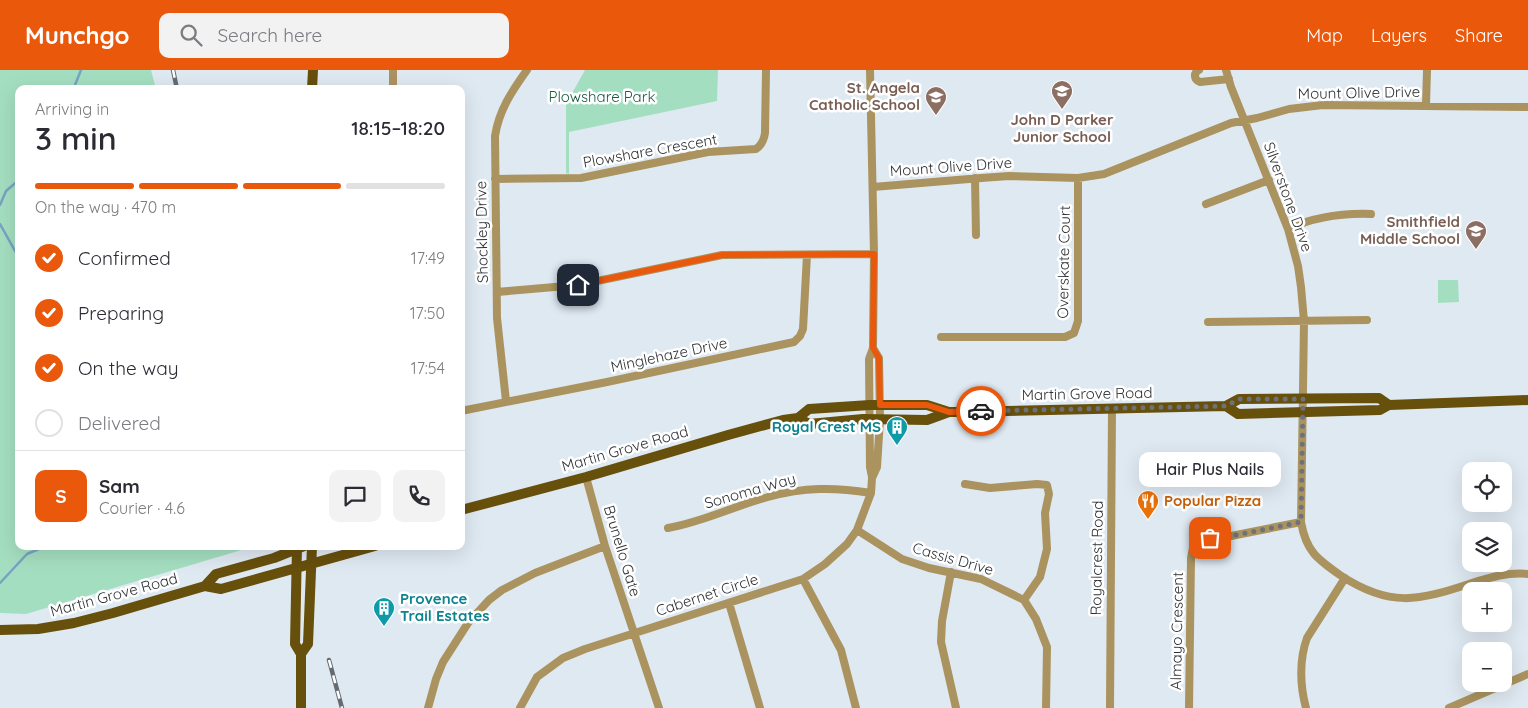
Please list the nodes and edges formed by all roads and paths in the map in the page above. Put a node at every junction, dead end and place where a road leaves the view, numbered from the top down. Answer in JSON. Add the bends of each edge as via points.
{"nodes":[{"id":1,"x":313,"y":70,"type":"edge"},
{"id":2,"x":393,"y":70,"type":"edge"},
{"id":3,"x":527,"y":70,"type":"edge"},
{"id":4,"x":766,"y":70,"type":"edge"},
{"id":5,"x":870,"y":70,"type":"edge"},
{"id":6,"x":1199,"y":70,"type":"edge"},
{"id":7,"x":1226,"y":70,"type":"edge"},
{"id":8,"x":1427,"y":70,"type":"edge"},
{"id":9,"x":1229,"y":79,"type":"junction"},
{"id":10,"x":312,"y":85,"type":"edge"},
{"id":11,"x":393,"y":85,"type":"edge"},
{"id":12,"x":1426,"y":105,"type":"junction"},
{"id":13,"x":1528,"y":107,"type":"edge"},
{"id":14,"x":1245,"y":121,"type":"junction"},
{"id":15,"x":975,"y":178,"type":"junction"},
{"id":16,"x":1078,"y":178,"type":"junction"},
{"id":17,"x":495,"y":179,"type":"junction"},
{"id":18,"x":1269,"y":180,"type":"junction"},
{"id":19,"x":873,"y":187,"type":"junction"},
{"id":20,"x":1206,"y":204,"type":"dead end"},
{"id":21,"x":1370,"y":214,"type":"dead end"},
{"id":22,"x":1288,"y":229,"type":"junction"},
{"id":23,"x":976,"y":235,"type":"dead end"},
{"id":24,"x":874,"y":254,"type":"junction"},
{"id":25,"x":807,"y":255,"type":"junction"},
{"id":26,"x":496,"y":292,"type":"junction"},
{"id":27,"x":1367,"y":320,"type":"dead end"},
{"id":28,"x":1304,"y":321,"type":"junction"},
{"id":29,"x":1208,"y":322,"type":"dead end"},
{"id":30,"x":941,"y":337,"type":"dead end"},
{"id":31,"x":1303,"y":399,"type":"junction"},
{"id":32,"x":1528,"y":400,"type":"edge"},
{"id":33,"x":506,"y":401,"type":"junction"},
{"id":34,"x":875,"y":405,"type":"junction"},
{"id":35,"x":1389,"y":405,"type":"junction"},
{"id":36,"x":1226,"y":406,"type":"junction"},
{"id":37,"x":1112,"y":408,"type":"junction"},
{"id":38,"x":465,"y":410,"type":"edge"},
{"id":39,"x":949,"y":412,"type":"junction"},
{"id":40,"x":1303,"y":412,"type":"junction"},
{"id":41,"x":798,"y":418,"type":"junction"},
{"id":42,"x":875,"y":419,"type":"junction"},
{"id":43,"x":586,"y":476,"type":"junction"},
{"id":44,"x":965,"y":484,"type":"dead end"},
{"id":45,"x":871,"y":493,"type":"junction"},
{"id":46,"x":465,"y":509,"type":"edge"},
{"id":47,"x":1301,"y":522,"type":"junction"},
{"id":48,"x":668,"y":528,"type":"dead end"},
{"id":49,"x":857,"y":530,"type":"junction"},
{"id":50,"x":605,"y":546,"type":"junction"},
{"id":51,"x":292,"y":550,"type":"edge"},
{"id":52,"x":299,"y":550,"type":"edge"},
{"id":53,"x":312,"y":550,"type":"edge"},
{"id":54,"x":360,"y":550,"type":"edge"},
{"id":55,"x":311,"y":564,"type":"junction"},
{"id":56,"x":296,"y":568,"type":"junction"},
{"id":57,"x":951,"y":572,"type":"junction"},
{"id":58,"x":1528,"y":574,"type":"edge"},
{"id":59,"x":1345,"y":578,"type":"junction"},
{"id":60,"x":803,"y":579,"type":"junction"},
{"id":61,"x":204,"y":586,"type":"junction"},
{"id":62,"x":1024,"y":600,"type":"junction"},
{"id":63,"x":729,"y":603,"type":"junction"},
{"id":64,"x":0,"y":630,"type":"edge"},
{"id":65,"x":633,"y":633,"type":"junction"},
{"id":66,"x":301,"y":654,"type":"junction"},
{"id":67,"x":1528,"y":674,"type":"edge"},
{"id":68,"x":301,"y":708,"type":"edge"},
{"id":69,"x":428,"y":708,"type":"edge"},
{"id":70,"x":520,"y":708,"type":"edge"},
{"id":71,"x":659,"y":708,"type":"edge"},
{"id":72,"x":760,"y":708,"type":"edge"},
{"id":73,"x":856,"y":708,"type":"edge"},
{"id":74,"x":956,"y":708,"type":"edge"},
{"id":75,"x":1046,"y":708,"type":"edge"},
{"id":76,"x":1110,"y":708,"type":"edge"},
{"id":77,"x":1190,"y":708,"type":"edge"},
{"id":78,"x":1306,"y":708,"type":"edge"},
{"id":79,"x":1449,"y":708,"type":"edge"}],
"edges":[{"from":1,"to":10,"type":"main road"},
{"from":2,"to":11,"type":"street"},
{"from":3,"to":17,"type":"street","name":"Shockley Drive","via":[[509,96],[496,125]]},
{"from":4,"to":17,"type":"street","name":"Plowshare Crescent","via":[[764,141],[756,149],[708,152],[574,178]]},
{"from":5,"to":19,"type":"street","name":"Cabernet Circle"},
{"from":6,"to":9,"type":"street","via":[[1194,76],[1200,82]]},
{"from":7,"to":9,"type":"street","name":"Silverstone Drive"},
{"from":8,"to":12,"type":"street"},
{"from":9,"to":14,"type":"street","name":"Silverstone Drive"},
{"from":12,"to":13,"type":"street","name":"Mount Olive Drive"},
{"from":12,"to":14,"type":"street","name":"Mount Olive Drive","via":[[1304,106]]},
{"from":14,"to":16,"type":"street","name":"Mount Olive Drive","via":[[1231,123],[1110,172]]},
{"from":14,"to":18,"type":"street","name":"Silverstone Drive"},
{"from":15,"to":16,"type":"street","name":"Mount Olive Drive"},
{"from":15,"to":19,"type":"street","name":"Mount Olive Drive"},
{"from":15,"to":23,"type":"street"},
{"from":16,"to":30,"type":"street","name":"Overskate Court","via":[[1078,320],[1074,333],[1065,337]]},
{"from":17,"to":26,"type":"street","name":"Shockley Drive"},
{"from":18,"to":20,"type":"street"},
{"from":18,"to":22,"type":"street","name":"Silverstone Drive"},
{"from":19,"to":24,"type":"street","name":"Cabernet Circle"},
{"from":21,"to":22,"type":"street","via":[[1314,219]]},
{"from":22,"to":28,"type":"street","name":"Silverstone Drive","via":[[1299,273]]},
{"from":24,"to":25,"type":"street"},
{"from":24,"to":34,"type":"street","name":"Cabernet Circle","via":[[873,348],[879,358]]},
{"from":25,"to":26,"type":"street","via":[[722,255],[578,285]]},
{"from":25,"to":33,"type":"street","name":"Minglehaze Drive","via":[[803,329],[794,342]]},
{"from":26,"to":33,"type":"street","name":"Shockley Drive"},
{"from":27,"to":28,"type":"street"},
{"from":28,"to":29,"type":"street"},
{"from":28,"to":31,"type":"street","name":"Silverstone Drive"},
{"from":31,"to":35,"type":"main road","name":"Martin Grove Road","via":[[1379,398]]},
{"from":31,"to":36,"type":"main road","name":"Martin Grove Road","via":[[1239,399]]},
{"from":31,"to":40,"type":"street","name":"Silverstone Drive"},
{"from":32,"to":35,"type":"main road","name":"Martin Grove Road"},
{"from":33,"to":38,"type":"street","name":"Minglehaze Drive"},
{"from":34,"to":39,"type":"main road","name":"Martin Grove Road","via":[[927,405]]},
{"from":34,"to":41,"type":"main road","name":"Martin Grove Road","via":[[809,409]]},
{"from":34,"to":42,"type":"street","name":"Cabernet Circle"},
{"from":35,"to":40,"type":"main road","name":"Martin Grove Road","via":[[1380,410]]},
{"from":36,"to":37,"type":"main road","name":"Martin Grove Road"},
{"from":36,"to":40,"type":"main road","name":"Martin Grove Road","via":[[1238,414]]},
{"from":37,"to":39,"type":"main road","name":"Martin Grove Road"},
{"from":37,"to":76,"type":"street","name":"Royalcrest Road"},
{"from":39,"to":42,"type":"main road","name":"Martin Grove Road","via":[[926,420]]},
{"from":40,"to":47,"type":"street","name":"Silverstone Drive"},
{"from":41,"to":42,"type":"main road","name":"Martin Grove Road","via":[[809,424]]},
{"from":41,"to":43,"type":"main road","name":"Martin Grove Road"},
{"from":42,"to":45,"type":"street","name":"Cabernet Circle"},
{"from":43,"to":46,"type":"main road","name":"Martin Grove Road"},
{"from":43,"to":50,"type":"street","name":"Brunello Gate"},
{"from":44,"to":62,"type":"street","via":[[990,488],[1047,485],[1047,549],[1040,577]]},
{"from":45,"to":48,"type":"street","name":"Sonoma Way","via":[[840,488],[798,490]]},
{"from":45,"to":49,"type":"street","name":"Cabernet Circle"},
{"from":47,"to":59,"type":"street","name":"Silverstone Drive","via":[[1309,548],[1316,557]]},
{"from":47,"to":77,"type":"street","name":"Almayo Crescent","via":[[1202,540],[1194,548],[1191,558]]},
{"from":49,"to":57,"type":"street","name":"Cassis Drive","via":[[902,559]]},
{"from":49,"to":60,"type":"street","name":"Cabernet Circle","via":[[825,564]]},
{"from":50,"to":65,"type":"street","name":"Brunello Gate"},
{"from":50,"to":69,"type":"street","via":[[535,573],[489,600],[468,624],[443,662]]},
{"from":51,"to":61,"type":"main road","name":"Martin Grove Road","via":[[216,574]]},
{"from":52,"to":56,"type":"main road"},
{"from":53,"to":55,"type":"main road"},
{"from":54,"to":55,"type":"main road","name":"Martin Grove Road"},
{"from":55,"to":56,"type":"main road","name":"Martin Grove Road"},
{"from":55,"to":66,"type":"main road","via":[[308,644]]},
{"from":56,"to":61,"type":"main road","name":"Martin Grove Road","via":[[221,589]]},
{"from":56,"to":66,"type":"main road","via":[[296,644]]},
{"from":57,"to":62,"type":"street","name":"Cassis Drive","via":[[981,579]]},
{"from":57,"to":74,"type":"street","via":[[941,642]]},
{"from":58,"to":59,"type":"street","name":"Silverstone Drive","via":[[1497,575],[1432,595],[1401,599],[1380,596]]},
{"from":59,"to":78,"type":"street","via":[[1304,647],[1302,690]]},
{"from":60,"to":63,"type":"street","name":"Cabernet Circle"},
{"from":60,"to":73,"type":"street","via":[[841,650]]},
{"from":61,"to":64,"type":"main road","name":"Martin Grove Road","via":[[74,623],[38,629]]},
{"from":62,"to":75,"type":"street","via":[[1047,647]]},
{"from":63,"to":65,"type":"street","name":"Cabernet Circle"},
{"from":63,"to":72,"type":"street"},
{"from":65,"to":70,"type":"street","name":"Cabernet Circle","via":[[563,658],[537,677]]},
{"from":65,"to":71,"type":"street","name":"Brunello Gate"},
{"from":66,"to":68,"type":"main road"},
{"from":67,"to":79,"type":"street"}]}
